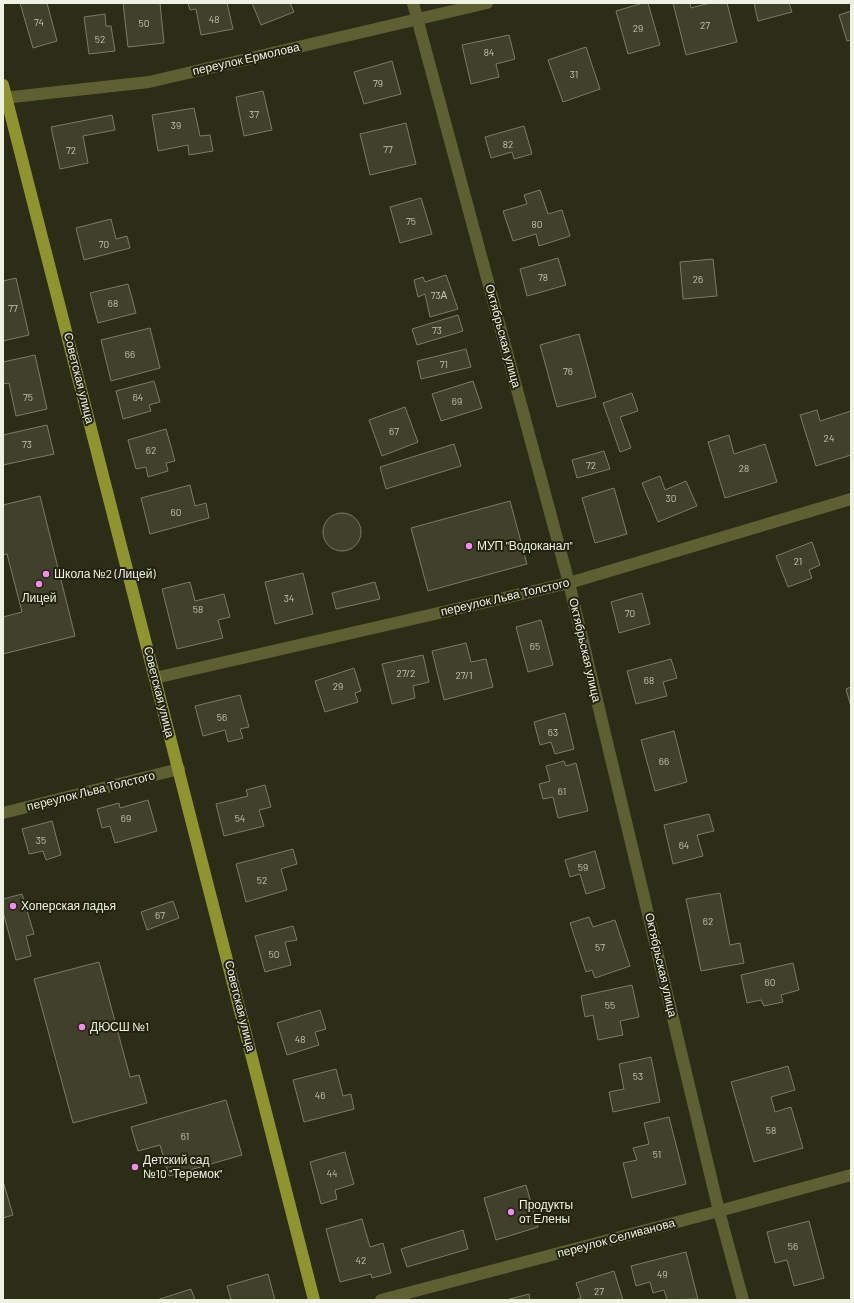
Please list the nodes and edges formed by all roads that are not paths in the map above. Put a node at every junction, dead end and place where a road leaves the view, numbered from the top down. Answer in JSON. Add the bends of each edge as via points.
{"nodes":[{"id":1,"x":413,"y":3,"type":"edge"},
{"id":2,"x":487,"y":3,"type":"edge"},
{"id":3,"x":417,"y":19,"type":"junction"},
{"id":4,"x":3,"y":85,"type":"edge"},
{"id":5,"x":5,"y":97,"type":"edge"},
{"id":6,"x":851,"y":499,"type":"edge"},
{"id":7,"x":569,"y":582,"type":"junction"},
{"id":8,"x":155,"y":678,"type":"junction"},
{"id":9,"x":179,"y":769,"type":"junction"},
{"id":10,"x":3,"y":813,"type":"edge"},
{"id":11,"x":851,"y":1175,"type":"edge"},
{"id":12,"x":719,"y":1211,"type":"junction"},
{"id":13,"x":314,"y":1300,"type":"edge"},
{"id":14,"x":381,"y":1300,"type":"edge"},
{"id":15,"x":743,"y":1300,"type":"edge"}],
"edges":[{"from":1,"to":3,"type":"street","name":"Октябрьская улица"},
{"from":2,"to":3,"type":"street","name":"переулок Ермолова"},
{"from":3,"to":5,"type":"street","name":"переулок Ермолова","via":[[149,82]]},
{"from":3,"to":7,"type":"street","name":"Октябрьская улица"},
{"from":4,"to":5,"type":"main road","name":"Советская улица"},
{"from":5,"to":8,"type":"main road","name":"Советская улица"},
{"from":6,"to":7,"type":"street","name":"переулок Льва Толстого"},
{"from":7,"to":8,"type":"street","name":"переулок Льва Толстого"},
{"from":7,"to":12,"type":"street","name":"Октябрьская улица"},
{"from":8,"to":9,"type":"main road","name":"Советская улица"},
{"from":9,"to":10,"type":"street","name":"переулок Льва Толстого"},
{"from":9,"to":13,"type":"main road","name":"Советская улица"},
{"from":11,"to":12,"type":"street","name":"переулок Селиванова"},
{"from":12,"to":14,"type":"street","name":"переулок Селиванова"},
{"from":12,"to":15,"type":"street","name":"Октябрьская улица"}]}
